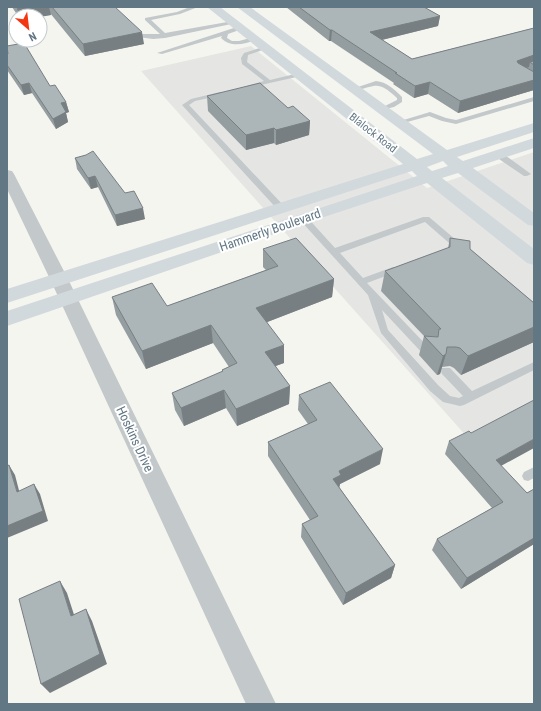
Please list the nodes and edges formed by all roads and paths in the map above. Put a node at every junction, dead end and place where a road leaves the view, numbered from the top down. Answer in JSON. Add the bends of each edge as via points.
{"nodes":[{"id":1,"x":195,"y":7,"type":"edge"},
{"id":2,"x":212,"y":7,"type":"edge"},
{"id":3,"x":243,"y":7,"type":"edge"},
{"id":4,"x":127,"y":23,"type":"edge"},
{"id":5,"x":233,"y":28,"type":"junction"},
{"id":6,"x":165,"y":36,"type":"junction"},
{"id":7,"x":254,"y":39,"type":"junction"},
{"id":8,"x":292,"y":42,"type":"junction"},
{"id":9,"x":266,"y":48,"type":"junction"},
{"id":10,"x":160,"y":53,"type":"dead end"},
{"id":11,"x":300,"y":75,"type":"junction"},
{"id":12,"x":269,"y":82,"type":"junction"},
{"id":13,"x":356,"y":89,"type":"junction"},
{"id":14,"x":239,"y":90,"type":"edge"},
{"id":15,"x":231,"y":91,"type":"edge"},
{"id":16,"x":534,"y":99,"type":"edge"},
{"id":17,"x":382,"y":109,"type":"junction"},
{"id":18,"x":400,"y":122,"type":"junction"},
{"id":19,"x":534,"y":127,"type":"edge"},
{"id":20,"x":534,"y":143,"type":"edge"},
{"id":21,"x":445,"y":155,"type":"junction"},
{"id":22,"x":499,"y":155,"type":"junction"},
{"id":23,"x":415,"y":165,"type":"junction"},
{"id":24,"x":461,"y":167,"type":"junction"},
{"id":25,"x":7,"y":174,"type":"edge"},
{"id":26,"x":527,"y":174,"type":"dead end"},
{"id":27,"x":429,"y":177,"type":"junction"},
{"id":28,"x":281,"y":208,"type":"junction"},
{"id":29,"x":303,"y":218,"type":"junction"},
{"id":30,"x":534,"y":221,"type":"edge"},
{"id":31,"x":457,"y":248,"type":"edge"},
{"id":32,"x":334,"y":252,"type":"junction"},
{"id":33,"x":534,"y":259,"type":"edge"},
{"id":34,"x":406,"y":265,"type":"edge"},
{"id":35,"x":361,"y":282,"type":"junction"},
{"id":36,"x":64,"y":289,"type":"junction"},
{"id":37,"x":372,"y":294,"type":"junction"},
{"id":38,"x":7,"y":296,"type":"edge"},
{"id":39,"x":7,"y":319,"type":"edge"},
{"id":40,"x":428,"y":352,"type":"edge"},
{"id":41,"x":534,"y":366,"type":"edge"},
{"id":42,"x":446,"y":371,"type":"edge"},
{"id":43,"x":471,"y":397,"type":"junction"},
{"id":44,"x":261,"y":704,"type":"edge"}],
"edges":[{"from":1,"to":6,"type":"lane","via":[[147,19]]},
{"from":2,"to":5,"type":"main road","name":"Blalock Road"},
{"from":3,"to":8,"type":"main road","name":"Blalock Road"},
{"from":4,"to":6,"type":"lane","via":[[140,36]]},
{"from":5,"to":6,"type":"lane"},
{"from":5,"to":7,"type":"main road","name":"Blalock Road"},
{"from":5,"to":7,"type":"lane","via":[[224,38],[230,42]]},
{"from":5,"to":10,"type":"lane"},
{"from":7,"to":9,"type":"main road","name":"Blalock Road"},
{"from":8,"to":9,"type":"main road"},
{"from":8,"to":13,"type":"main road","name":"Blalock Road"},
{"from":9,"to":11,"type":"main road","name":"Blalock Road"},
{"from":9,"to":12,"type":"lane","via":[[246,54],[244,63]]},
{"from":11,"to":12,"type":"lane"},
{"from":11,"to":23,"type":"main road","name":"Blalock Road"},
{"from":12,"to":14,"type":"lane"},
{"from":13,"to":17,"type":"main road","name":"Blalock Road"},
{"from":13,"to":17,"type":"lane","via":[[384,84],[400,98],[400,101],[392,106]]},
{"from":15,"to":28,"type":"lane","via":[[193,100],[185,105]]},
{"from":16,"to":18,"type":"lane","via":[[456,122],[430,114]]},
{"from":17,"to":18,"type":"main road","name":"Blalock Road"},
{"from":18,"to":21,"type":"main road","name":"Blalock Road"},
{"from":19,"to":21,"type":"main road","name":"Hammerly Boulevard"},
{"from":20,"to":22,"type":"main road","name":"Hammerly Boulevard"},
{"from":21,"to":23,"type":"main road","name":"Hammerly Boulevard"},
{"from":21,"to":24,"type":"main road","name":"Blalock Road"},
{"from":22,"to":24,"type":"main road","name":"Hammerly Boulevard"},
{"from":22,"to":26,"type":"lane"},
{"from":23,"to":27,"type":"main road","name":"Blalock Road"},
{"from":23,"to":28,"type":"main road","name":"Hammerly Boulevard"},
{"from":24,"to":27,"type":"main road","name":"Hammerly Boulevard"},
{"from":24,"to":30,"type":"main road","name":"Blalock Road"},
{"from":25,"to":36,"type":"street","name":"Hoskins Drive"},
{"from":27,"to":29,"type":"main road","name":"Hammerly Boulevard"},
{"from":27,"to":33,"type":"main road","name":"Blalock Road"},
{"from":28,"to":36,"type":"main road","name":"Hammerly Boulevard"},
{"from":29,"to":32,"type":"lane"},
{"from":29,"to":36,"type":"main road","name":"Hammerly Boulevard"},
{"from":31,"to":32,"type":"lane","via":[[426,219]]},
{"from":32,"to":35,"type":"lane"},
{"from":34,"to":35,"type":"lane"},
{"from":35,"to":37,"type":"lane"},
{"from":36,"to":38,"type":"main road","name":"Hammerly Boulevard"},
{"from":36,"to":39,"type":"main road","name":"Hammerly Boulevard"},
{"from":36,"to":44,"type":"street","name":"Hoskins Drive"},
{"from":37,"to":40,"type":"lane"},
{"from":37,"to":43,"type":"lane","via":[[384,331],[434,388],[447,399],[460,402]]},
{"from":41,"to":43,"type":"lane"},
{"from":42,"to":43,"type":"lane"}]}
